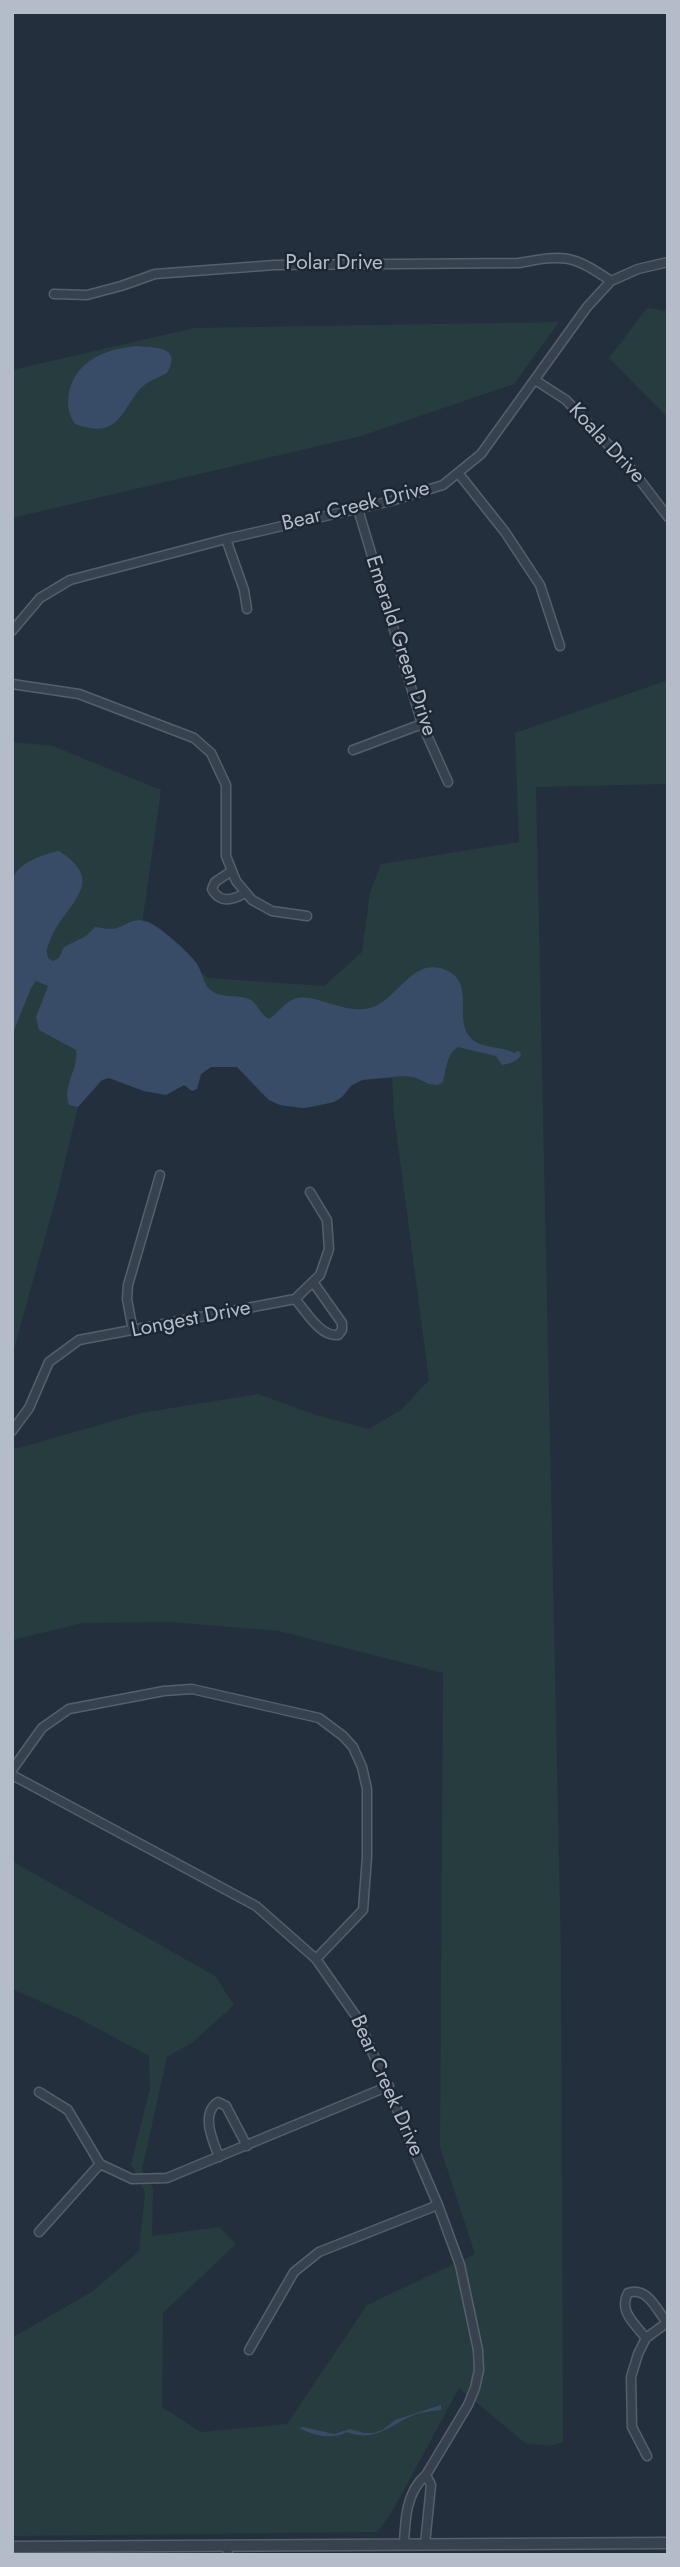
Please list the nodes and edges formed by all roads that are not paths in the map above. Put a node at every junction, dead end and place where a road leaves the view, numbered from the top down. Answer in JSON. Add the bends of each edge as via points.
{"nodes":[{"id":1,"x":668,"y":262,"type":"edge"},
{"id":2,"x":611,"y":281,"type":"junction"},
{"id":3,"x":54,"y":294,"type":"dead end"},
{"id":4,"x":535,"y":380,"type":"junction"},
{"id":5,"x":459,"y":474,"type":"junction"},
{"id":6,"x":358,"y":509,"type":"junction"},
{"id":7,"x":668,"y":517,"type":"edge"},
{"id":8,"x":226,"y":539,"type":"junction"},
{"id":9,"x":247,"y":609,"type":"dead end"},
{"id":10,"x":12,"y":631,"type":"edge"},
{"id":11,"x":560,"y":646,"type":"dead end"},
{"id":12,"x":12,"y":684,"type":"edge"},
{"id":13,"x":422,"y":724,"type":"junction"},
{"id":14,"x":353,"y":750,"type":"dead end"},
{"id":15,"x":448,"y":782,"type":"dead end"},
{"id":16,"x":230,"y":872,"type":"junction"},
{"id":17,"x":245,"y":893,"type":"junction"},
{"id":18,"x":307,"y":916,"type":"dead end"},
{"id":19,"x":160,"y":1175,"type":"dead end"},
{"id":20,"x":310,"y":1192,"type":"dead end"},
{"id":21,"x":313,"y":1282,"type":"junction"},
{"id":22,"x":295,"y":1299,"type":"junction"},
{"id":23,"x":134,"y":1331,"type":"junction"},
{"id":24,"x":12,"y":1431,"type":"edge"},
{"id":25,"x":12,"y":1773,"type":"edge"},
{"id":26,"x":316,"y":1959,"type":"junction"},
{"id":27,"x":389,"y":2086,"type":"junction"},
{"id":28,"x":39,"y":2092,"type":"dead end"},
{"id":29,"x":247,"y":2146,"type":"junction"},
{"id":30,"x":219,"y":2157,"type":"junction"},
{"id":31,"x":100,"y":2164,"type":"junction"},
{"id":32,"x":438,"y":2205,"type":"junction"},
{"id":33,"x":39,"y":2232,"type":"dead end"},
{"id":34,"x":667,"y":2323,"type":"edge"},
{"id":35,"x":646,"y":2338,"type":"junction"},
{"id":36,"x":249,"y":2350,"type":"dead end"},
{"id":37,"x":647,"y":2456,"type":"dead end"},
{"id":38,"x":426,"y":2475,"type":"junction"},
{"id":39,"x":668,"y":2543,"type":"edge"},
{"id":40,"x":12,"y":2547,"type":"edge"},
{"id":41,"x":415,"y":2547,"type":"edge"},
{"id":42,"x":99,"y":2551,"type":"edge"},
{"id":43,"x":228,"y":2551,"type":"edge"},
{"id":44,"x":241,"y":2551,"type":"edge"}],
"edges":[{"from":1,"to":2,"type":"street","name":"Bear Creek Drive","via":[[638,268]]},
{"from":2,"to":3,"type":"street","name":"Polar Drive","via":[[580,260],[551,257],[519,264],[275,265],[168,272],[87,295]]},
{"from":2,"to":4,"type":"street","name":"Bear Creek Drive"},
{"from":4,"to":5,"type":"street","name":"Bear Creek Drive","via":[[481,454]]},
{"from":4,"to":7,"type":"street","name":"Koala Drive","via":[[566,400],[633,471]]},
{"from":5,"to":6,"type":"street","name":"Bear Creek Drive","via":[[443,485]]},
{"from":5,"to":11,"type":"street","via":[[540,586]]},
{"from":6,"to":8,"type":"street","name":"Bear Creek Drive"},
{"from":6,"to":13,"type":"street","name":"Emerald Green Drive"},
{"from":8,"to":9,"type":"street"},
{"from":8,"to":10,"type":"street","name":"Bear Creek Drive","via":[[71,580],[40,598]]},
{"from":12,"to":16,"type":"street","via":[[79,694],[194,738],[211,752],[228,795],[226,856]]},
{"from":13,"to":14,"type":"street"},
{"from":13,"to":15,"type":"street","name":"Emerald Green Drive"},
{"from":16,"to":17,"type":"street"},
{"from":16,"to":17,"type":"street","via":[[215,882],[215,895],[235,899]]},
{"from":17,"to":18,"type":"street","via":[[272,911]]},
{"from":19,"to":23,"type":"street","via":[[128,1285]]},
{"from":20,"to":21,"type":"street","via":[[327,1220],[330,1236],[320,1275]]},
{"from":21,"to":22,"type":"street"},
{"from":21,"to":22,"type":"street","via":[[342,1323],[338,1335],[321,1329]]},
{"from":22,"to":23,"type":"street","name":"Longest Drive"},
{"from":23,"to":24,"type":"street","name":"Longest Drive","via":[[79,1340],[49,1362],[29,1408]]},
{"from":25,"to":26,"type":"street","name":"Bear Creek Drive","via":[[256,1906]]},
{"from":25,"to":26,"type":"street","via":[[42,1728],[69,1709],[164,1691],[192,1689],[319,1718],[353,1747],[362,1767],[367,1789],[367,1844],[363,1910]]},
{"from":26,"to":27,"type":"street","name":"Bear Creek Drive","via":[[358,2019]]},
{"from":27,"to":29,"type":"street"},
{"from":27,"to":32,"type":"street","name":"Bear Creek Drive"},
{"from":28,"to":31,"type":"street","via":[[68,2110]]},
{"from":29,"to":30,"type":"street"},
{"from":29,"to":30,"type":"street","via":[[226,2106],[218,2102],[208,2115]]},
{"from":30,"to":31,"type":"street","via":[[167,2178],[132,2179]]},
{"from":31,"to":33,"type":"street"},
{"from":32,"to":36,"type":"street","via":[[318,2252],[294,2272]]},
{"from":32,"to":38,"type":"street","name":"Bear Creek Drive","via":[[460,2266],[479,2370],[468,2405]]},
{"from":34,"to":35,"type":"street"},
{"from":34,"to":35,"type":"street","via":[[644,2293],[628,2293],[624,2310]]},
{"from":35,"to":37,"type":"street","via":[[631,2389],[632,2427]]},
{"from":38,"to":41,"type":"street","via":[[431,2484]]},
{"from":38,"to":41,"type":"street","name":"Bear Creek Drive","via":[[410,2499],[405,2521]]},
{"from":39,"to":41,"type":"street"},
{"from":40,"to":42,"type":"street"},
{"from":41,"to":44,"type":"street"},
{"from":42,"to":43,"type":"street"},
{"from":43,"to":44,"type":"street"}]}
